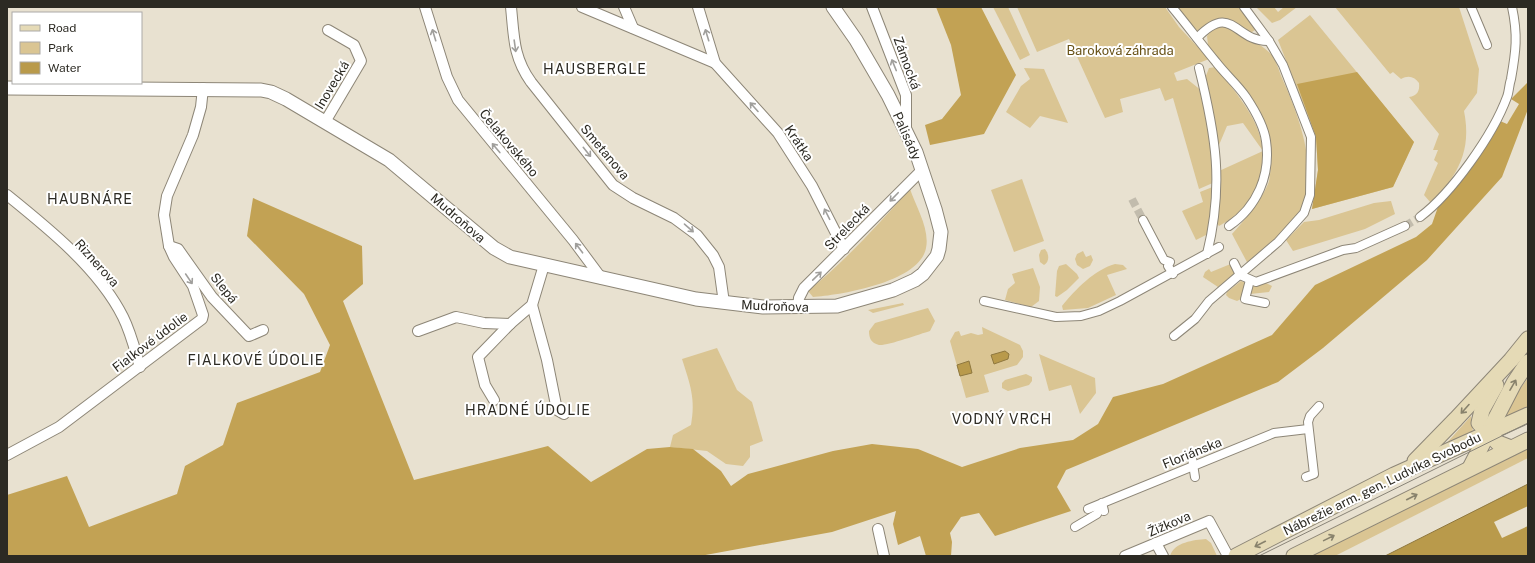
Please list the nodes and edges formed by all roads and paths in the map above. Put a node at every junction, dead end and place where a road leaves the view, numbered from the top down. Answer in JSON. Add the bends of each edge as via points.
{"nodes":[{"id":1,"x":425,"y":7,"type":"edge"},
{"id":2,"x":511,"y":7,"type":"edge"},
{"id":3,"x":582,"y":7,"type":"edge"},
{"id":4,"x":624,"y":7,"type":"edge"},
{"id":5,"x":698,"y":7,"type":"edge"},
{"id":6,"x":833,"y":7,"type":"edge"},
{"id":7,"x":872,"y":7,"type":"edge"},
{"id":8,"x":1172,"y":7,"type":"edge"},
{"id":9,"x":1244,"y":7,"type":"edge"},
{"id":10,"x":1471,"y":7,"type":"edge"},
{"id":11,"x":1512,"y":7,"type":"edge"},
{"id":12,"x":633,"y":28,"type":"junction"},
{"id":13,"x":328,"y":30,"type":"dead end"},
{"id":14,"x":1197,"y":38,"type":"junction"},
{"id":15,"x":1269,"y":41,"type":"junction"},
{"id":16,"x":1487,"y":45,"type":"dead end"},
{"id":17,"x":715,"y":63,"type":"junction"},
{"id":18,"x":1199,"y":68,"type":"dead end"},
{"id":19,"x":7,"y":88,"type":"edge"},
{"id":20,"x":203,"y":88,"type":"junction"},
{"id":21,"x":325,"y":122,"type":"junction"},
{"id":22,"x":906,"y":130,"type":"junction"},
{"id":23,"x":922,"y":170,"type":"junction"},
{"id":24,"x":7,"y":195,"type":"edge"},
{"id":25,"x":1420,"y":217,"type":"tunnel mouth"},
{"id":26,"x":1143,"y":220,"type":"tunnel mouth"},
{"id":27,"x":1229,"y":226,"type":"dead end"},
{"id":28,"x":1405,"y":226,"type":"tunnel mouth"},
{"id":29,"x":1281,"y":232,"type":"dead end"},
{"id":30,"x":1279,"y":244,"type":"junction"},
{"id":31,"x":169,"y":246,"type":"junction"},
{"id":32,"x":1219,"y":247,"type":"dead end"},
{"id":33,"x":844,"y":249,"type":"junction"},
{"id":34,"x":1207,"y":254,"type":"junction"},
{"id":35,"x":1234,"y":263,"type":"dead end"},
{"id":36,"x":544,"y":265,"type":"junction"},
{"id":37,"x":1168,"y":267,"type":"junction"},
{"id":38,"x":923,"y":274,"type":"joint"},
{"id":39,"x":1240,"y":275,"type":"junction"},
{"id":40,"x":602,"y":279,"type":"junction"},
{"id":41,"x":1250,"y":280,"type":"junction"},
{"id":42,"x":984,"y":301,"type":"dead end"},
{"id":43,"x":724,"y":303,"type":"junction"},
{"id":44,"x":1265,"y":303,"type":"dead end"},
{"id":45,"x":532,"y":305,"type":"junction"},
{"id":46,"x":798,"y":307,"type":"junction"},
{"id":47,"x":510,"y":324,"type":"junction"},
{"id":48,"x":263,"y":330,"type":"dead end"},
{"id":49,"x":418,"y":331,"type":"dead end"},
{"id":50,"x":1174,"y":336,"type":"dead end"},
{"id":51,"x":1528,"y":339,"type":"edge"},
{"id":52,"x":1511,"y":360,"type":"junction"},
{"id":53,"x":1528,"y":362,"type":"edge"},
{"id":54,"x":140,"y":367,"type":"junction"},
{"id":55,"x":494,"y":400,"type":"dead end"},
{"id":56,"x":1319,"y":406,"type":"dead end"},
{"id":57,"x":564,"y":414,"type":"dead end"},
{"id":58,"x":1528,"y":415,"type":"edge"},
{"id":59,"x":1308,"y":429,"type":"junction"},
{"id":60,"x":1489,"y":432,"type":"junction"},
{"id":61,"x":1528,"y":440,"type":"edge"},
{"id":62,"x":1511,"y":448,"type":"junction"},
{"id":63,"x":7,"y":455,"type":"edge"},
{"id":64,"x":1193,"y":462,"type":"junction"},
{"id":65,"x":1470,"y":468,"type":"junction"},
{"id":66,"x":1394,"y":475,"type":"junction"},
{"id":67,"x":1195,"y":477,"type":"dead end"},
{"id":68,"x":1306,"y":477,"type":"dead end"},
{"id":69,"x":1103,"y":507,"type":"junction"},
{"id":70,"x":1088,"y":509,"type":"dead end"},
{"id":71,"x":1076,"y":527,"type":"dead end"},
{"id":72,"x":878,"y":529,"type":"dead end"},
{"id":73,"x":1156,"y":543,"type":"junction"},
{"id":74,"x":884,"y":556,"type":"edge"},
{"id":75,"x":1125,"y":556,"type":"edge"},
{"id":76,"x":1163,"y":556,"type":"edge"},
{"id":77,"x":1228,"y":556,"type":"edge"},
{"id":78,"x":1236,"y":556,"type":"edge"},
{"id":79,"x":1294,"y":556,"type":"edge"}],
"edges":[{"from":40,"to":1,"type":"street","name":"Čelakovského","one_way":true,"via":[[458,100],[447,77]]},
{"from":2,"to":43,"type":"street","name":"Smetanova","one_way":true,"via":[[516,54],[531,82],[613,186],[674,218],[697,235],[719,267]]},
{"from":3,"to":12,"type":"street"},
{"from":4,"to":12,"type":"street"},
{"from":17,"to":5,"type":"street","one_way":true},
{"from":6,"to":22,"type":"street","name":"Palisády","via":[[860,47]]},
{"from":22,"to":7,"type":"street","name":"Zámocká","one_way":true,"via":[[906,95]]},
{"from":8,"to":14,"type":"street"},
{"from":9,"to":15,"type":"street"},
{"from":10,"to":16,"type":"street"},
{"from":11,"to":25,"type":"street","via":[[1517,33],[1507,97],[1480,150],[1448,189]]},
{"from":12,"to":17,"type":"street"},
{"from":13,"to":21,"type":"street","name":"Inovecká","via":[[354,45],[361,61]]},
{"from":14,"to":15,"type":"street","via":[[1217,22],[1228,22],[1258,41]]},
{"from":14,"to":27,"type":"street","via":[[1245,96],[1258,118],[1266,140],[1267,166],[1262,185],[1252,204]]},
{"from":15,"to":30,"type":"street","via":[[1283,65],[1311,136],[1310,195],[1304,213]]},
{"from":33,"to":17,"type":"street","name":"Krátka","one_way":true,"via":[[812,186],[778,133]]},
{"from":18,"to":34,"type":"street","via":[[1211,117],[1218,192]]},
{"from":19,"to":20,"type":"street","name":"Mudroňova"},
{"from":20,"to":21,"type":"street","name":"Mudroňova","via":[[270,92]]},
{"from":20,"to":31,"type":"street","name":"Fialkové údolie","via":[[201,108],[193,135],[167,196],[164,215]]},
{"from":21,"to":36,"type":"street","name":"Mudroňova","via":[[389,160],[499,252],[518,260]]},
{"from":22,"to":23,"type":"street","name":"Palisády"},
{"from":23,"to":33,"type":"street","name":"Strelecká","one_way":true},
{"from":23,"to":38,"type":"street","name":"Palisády","via":[[938,217],[941,240],[937,256]]},
{"from":24,"to":54,"type":"street","name":"Riznerova","via":[[82,262],[106,289],[123,317]]},
{"from":26,"to":37,"type":"street"},
{"from":28,"to":41,"type":"street","via":[[1356,248],[1293,265],[1256,282]]},
{"from":29,"to":30,"type":"street"},
{"from":30,"to":39,"type":"street"},
{"from":31,"to":48,"type":"street","name":"Slepá","via":[[178,249],[212,297],[249,336]]},
{"from":31,"to":54,"type":"street","name":"Fialkové údolie","one_way":true,"via":[[193,286],[203,315],[202,319]]},
{"from":32,"to":34,"type":"street"},
{"from":46,"to":33,"type":"street","name":"Strelecká","one_way":true,"via":[[804,288]]},
{"from":34,"to":37,"type":"street"},
{"from":35,"to":39,"type":"street"},
{"from":36,"to":40,"type":"street","name":"Mudroňova"},
{"from":36,"to":45,"type":"street"},
{"from":37,"to":42,"type":"street","via":[[1099,311],[1081,316],[1056,317]]},
{"from":38,"to":46,"type":"street","name":"Mudroňova","via":[[893,290],[837,306]]},
{"from":39,"to":41,"type":"street"},
{"from":39,"to":50,"type":"street"},
{"from":40,"to":43,"type":"street","name":"Mudroňova"},
{"from":41,"to":44,"type":"street","via":[[1245,299]]},
{"from":43,"to":46,"type":"street","name":"Mudroňova"},
{"from":45,"to":47,"type":"street"},
{"from":45,"to":57,"type":"street","via":[[557,410]]},
{"from":47,"to":49,"type":"street","via":[[484,323],[456,317]]},
{"from":47,"to":55,"type":"street","via":[[478,357],[485,384]]},
{"from":51,"to":52,"type":"main road"},
{"from":52,"to":60,"type":"main road","via":[[1480,415],[1479,423]]},
{"from":52,"to":66,"type":"main road","one_way":true,"via":[[1424,453]]},
{"from":60,"to":53,"type":"main road","one_way":true,"via":[[1514,383]]},
{"from":54,"to":63,"type":"street","name":"Fialkové údolie","via":[[59,426]]},
{"from":56,"to":59,"type":"street","via":[[1310,416]]},
{"from":58,"to":60,"type":"main road","name":"Nábrežie arm. gen. Ludvíka Svobodu"},
{"from":59,"to":64,"type":"street","name":"Floriánska","via":[[1274,433]]},
{"from":59,"to":68,"type":"street","via":[[1314,474]]},
{"from":60,"to":62,"type":"main road","via":[[1498,443]]},
{"from":60,"to":65,"type":"main road"},
{"from":60,"to":66,"type":"main road","name":"Nábrežie arm. gen. Ludvíka Svobodu"},
{"from":61,"to":62,"type":"main road","name":"Nábrežie arm. gen. Ludvíka Svobodu"},
{"from":62,"to":65,"type":"main road","name":"Nábrežie arm. gen. Ludvíka Svobodu"},
{"from":64,"to":67,"type":"street"},
{"from":64,"to":69,"type":"street","name":"Floriánska"},
{"from":79,"to":65,"type":"main road","name":"Nábrežie arm. gen. Ludvíka Svobodu","one_way":true},
{"from":66,"to":78,"type":"main road","name":"Nábrežie arm. gen. Ludvíka Svobodu","one_way":true},
{"from":69,"to":70,"type":"street","name":"Floriánska"},
{"from":69,"to":71,"type":"street","via":[[1097,514]]},
{"from":72,"to":74,"type":"street"},
{"from":73,"to":75,"type":"street","name":"Žižkova"},
{"from":73,"to":76,"type":"street"},
{"from":73,"to":77,"type":"street","name":"Žižkova","via":[[1209,521]]}]}
